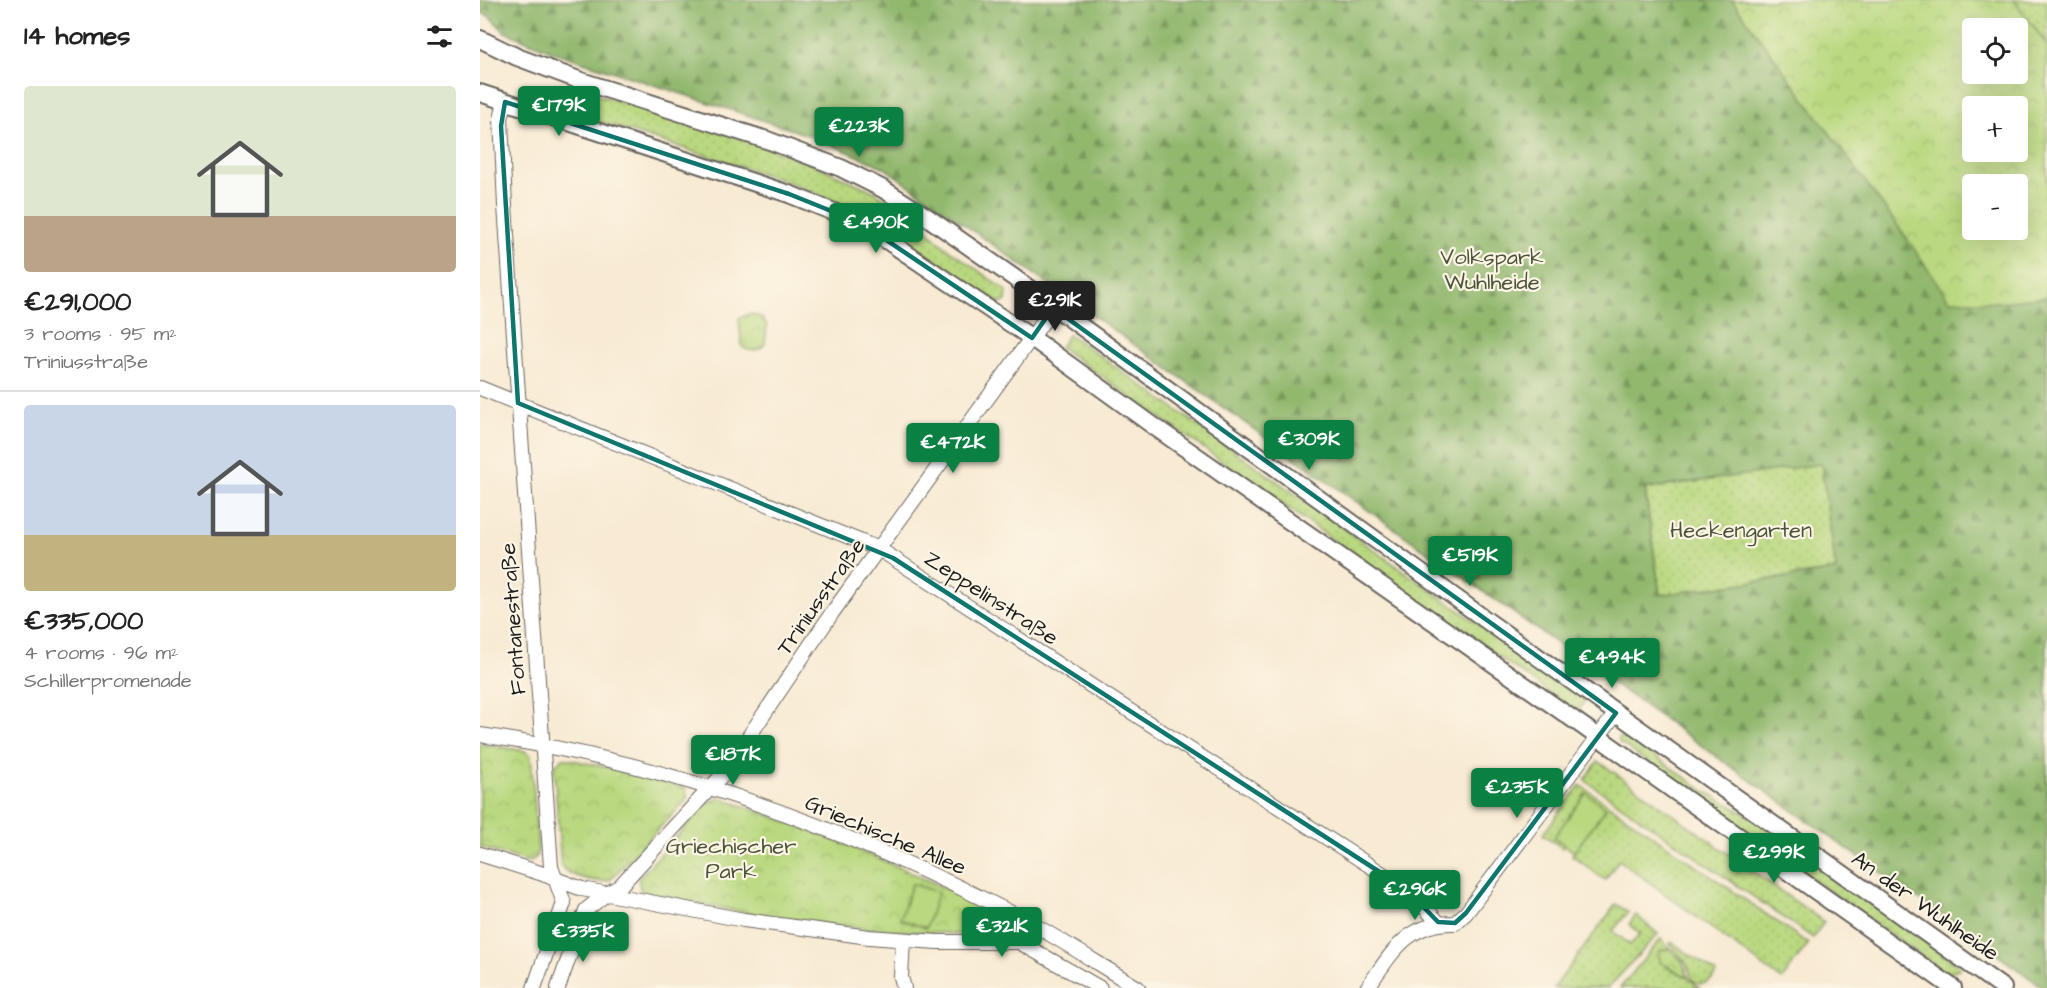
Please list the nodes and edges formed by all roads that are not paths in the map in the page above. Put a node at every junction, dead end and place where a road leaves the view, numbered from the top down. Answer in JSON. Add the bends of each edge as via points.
{"nodes":[{"id":1,"x":480,"y":39,"type":"edge"},
{"id":2,"x":480,"y":93,"type":"edge"},
{"id":3,"x":505,"y":102,"type":"junction"},
{"id":4,"x":1053,"y":308,"type":"junction"},
{"id":5,"x":1032,"y":338,"type":"junction"},
{"id":6,"x":480,"y":388,"type":"edge"},
{"id":7,"x":518,"y":403,"type":"junction"},
{"id":8,"x":879,"y":549,"type":"junction"},
{"id":9,"x":1616,"y":713,"type":"junction"},
{"id":10,"x":480,"y":735,"type":"edge"},
{"id":11,"x":1598,"y":737,"type":"junction"},
{"id":12,"x":542,"y":746,"type":"junction"},
{"id":13,"x":709,"y":788,"type":"junction"},
{"id":14,"x":480,"y":854,"type":"edge"},
{"id":15,"x":557,"y":880,"type":"junction"},
{"id":16,"x":606,"y":894,"type":"junction"},
{"id":17,"x":1027,"y":921,"type":"junction"},
{"id":18,"x":1438,"y":922,"type":"junction"},
{"id":19,"x":903,"y":940,"type":"junction"},
{"id":20,"x":1019,"y":942,"type":"junction"},
{"id":21,"x":534,"y":988,"type":"edge"},
{"id":22,"x":558,"y":988,"type":"edge"},
{"id":23,"x":904,"y":988,"type":"edge"},
{"id":24,"x":1100,"y":988,"type":"edge"},
{"id":25,"x":1138,"y":988,"type":"edge"},
{"id":26,"x":1367,"y":988,"type":"edge"},
{"id":27,"x":1953,"y":988,"type":"edge"},
{"id":28,"x":2003,"y":988,"type":"edge"}],
"edges":[{"from":1,"to":4,"type":"main road","name":"An der Wuhlheide","via":[[584,82],[771,141],[841,168],[927,217]]},
{"from":2,"to":3,"type":"main road"},
{"from":3,"to":5,"type":"main road","via":[[789,194],[861,223]]},
{"from":3,"to":7,"type":"street","name":"Fontanestraße","via":[[501,119]]},
{"from":4,"to":5,"type":"street","name":"Triniusstraße"},
{"from":4,"to":9,"type":"main road","name":"An der Wuhlheide"},
{"from":5,"to":8,"type":"street","name":"Triniusstraße"},
{"from":5,"to":11,"type":"main road"},
{"from":6,"to":7,"type":"street","name":"Zeppelinstraße"},
{"from":7,"to":8,"type":"street","name":"Zeppelinstraße"},
{"from":7,"to":12,"type":"street","name":"Fontanestraße"},
{"from":8,"to":13,"type":"street","name":"Triniusstraße","via":[[725,772]]},
{"from":8,"to":18,"type":"street","name":"Zeppelinstraße","via":[[1406,889]]},
{"from":9,"to":11,"type":"street"},
{"from":9,"to":28,"type":"main road","name":"An der Wuhlheide"},
{"from":10,"to":12,"type":"street","name":"Griechische Allee"},
{"from":11,"to":18,"type":"street","via":[[1466,913],[1455,923]]},
{"from":11,"to":27,"type":"main road"},
{"from":12,"to":13,"type":"street","name":"Griechische Allee"},
{"from":12,"to":15,"type":"street","name":"Fontanestraße","via":[[551,867]]},
{"from":13,"to":16,"type":"street","name":"Triniusstraße","via":[[619,887]]},
{"from":13,"to":17,"type":"street","name":"Griechische Allee","via":[[912,865]]},
{"from":14,"to":15,"type":"street"},
{"from":15,"to":16,"type":"street"},
{"from":15,"to":21,"type":"street","name":"Fontanestraße","via":[[564,903]]},
{"from":16,"to":19,"type":"street","via":[[817,932]]},
{"from":16,"to":22,"type":"street","name":"Triniusstraße","via":[[586,910]]},
{"from":17,"to":20,"type":"street"},
{"from":17,"to":25,"type":"street","name":"Griechische Allee"},
{"from":18,"to":26,"type":"street","via":[[1416,930],[1398,944]]},
{"from":19,"to":20,"type":"street"},
{"from":19,"to":23,"type":"street"},
{"from":20,"to":24,"type":"street"}]}
